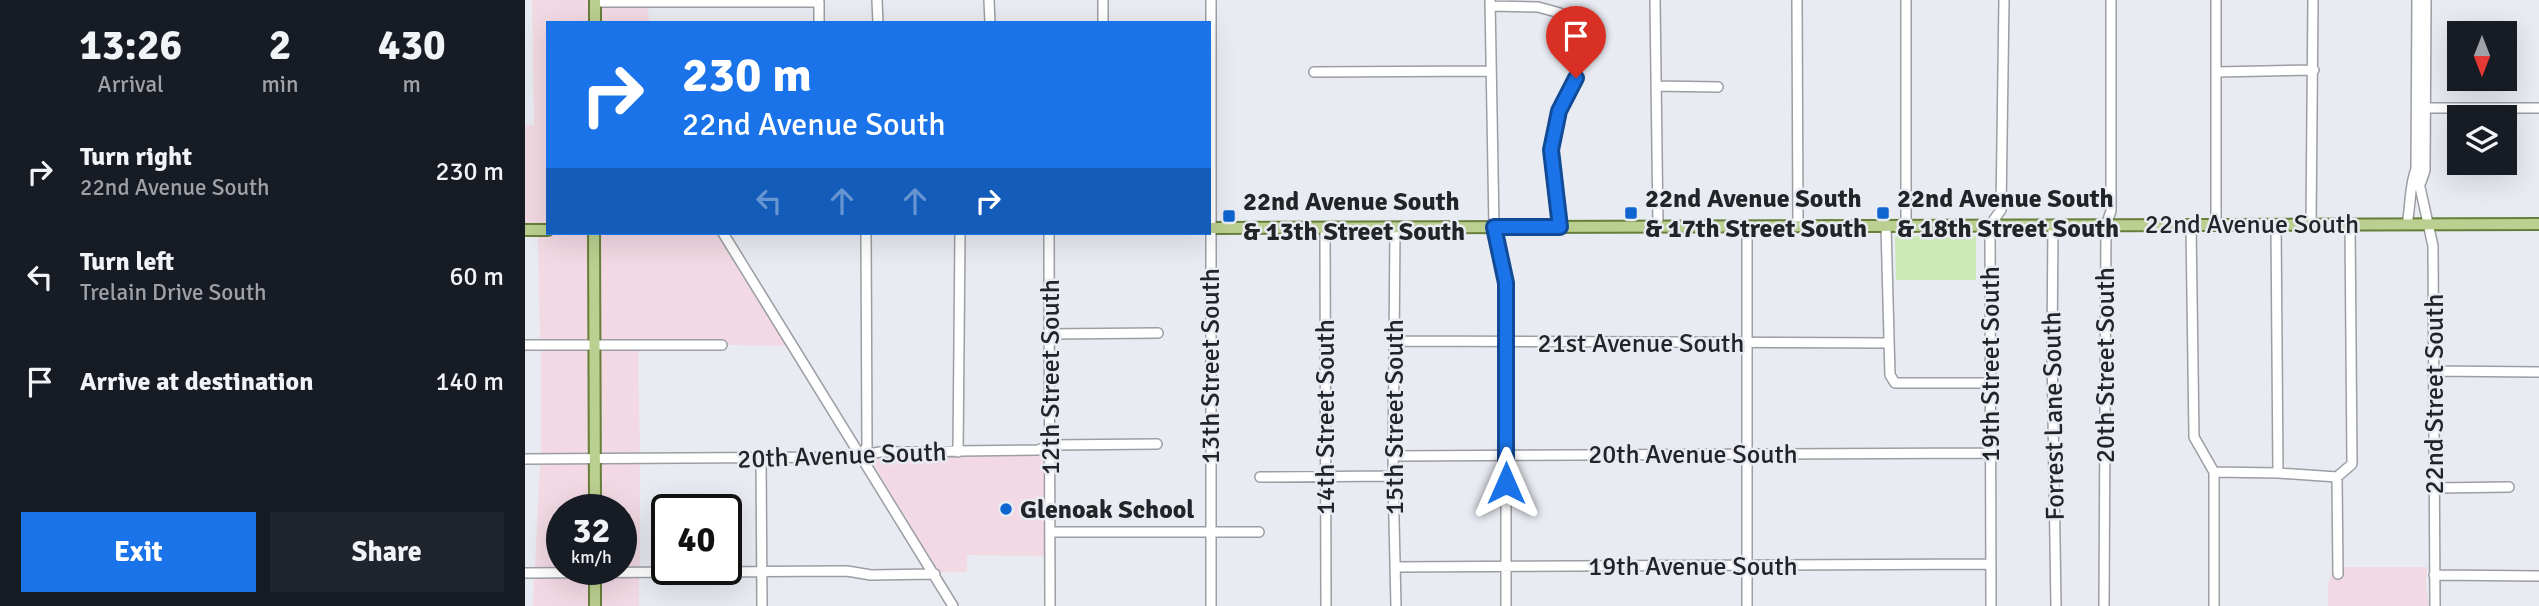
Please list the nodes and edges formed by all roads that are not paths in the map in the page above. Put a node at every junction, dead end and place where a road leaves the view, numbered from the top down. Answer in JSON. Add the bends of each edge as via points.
{"nodes":[{"id":1,"x":877,"y":0,"type":"edge"},
{"id":2,"x":989,"y":0,"type":"edge"},
{"id":3,"x":1103,"y":0,"type":"edge"},
{"id":4,"x":1211,"y":0,"type":"edge"},
{"id":5,"x":1655,"y":0,"type":"edge"},
{"id":6,"x":1797,"y":0,"type":"edge"},
{"id":7,"x":1906,"y":0,"type":"edge"},
{"id":8,"x":2004,"y":0,"type":"edge"},
{"id":9,"x":2111,"y":0,"type":"edge"},
{"id":10,"x":2216,"y":0,"type":"edge"},
{"id":11,"x":2313,"y":0,"type":"edge"},
{"id":12,"x":2417,"y":0,"type":"edge"},
{"id":13,"x":2426,"y":0,"type":"edge"},
{"id":14,"x":595,"y":1,"type":"edge"},
{"id":15,"x":646,"y":1,"type":"edge"},
{"id":16,"x":692,"y":1,"type":"edge"},
{"id":17,"x":782,"y":1,"type":"edge"},
{"id":18,"x":819,"y":2,"type":"edge"},
{"id":19,"x":1490,"y":3,"type":"edge"},
{"id":20,"x":595,"y":21,"type":"edge"},
{"id":21,"x":819,"y":21,"type":"edge"},
{"id":22,"x":878,"y":21,"type":"edge"},
{"id":23,"x":990,"y":21,"type":"edge"},
{"id":24,"x":1103,"y":21,"type":"edge"},
{"id":25,"x":1211,"y":21,"type":"edge"},
{"id":26,"x":2314,"y":70,"type":"junction"},
{"id":27,"x":1491,"y":71,"type":"junction"},
{"id":28,"x":1314,"y":72,"type":"dead end"},
{"id":29,"x":2216,"y":72,"type":"junction"},
{"id":30,"x":1656,"y":86,"type":"junction"},
{"id":31,"x":1718,"y":87,"type":"dead end"},
{"id":32,"x":2421,"y":108,"type":"junction"},
{"id":33,"x":2539,"y":108,"type":"edge"},
{"id":34,"x":2416,"y":169,"type":"junction"},
{"id":35,"x":2420,"y":183,"type":"junction"},
{"id":36,"x":2539,"y":223,"type":"edge"},
{"id":37,"x":2276,"y":224,"type":"junction"},
{"id":38,"x":2311,"y":224,"type":"junction"},
{"id":39,"x":2350,"y":224,"type":"junction"},
{"id":40,"x":2407,"y":224,"type":"junction"},
{"id":41,"x":2428,"y":224,"type":"junction"},
{"id":42,"x":1990,"y":225,"type":"junction"},
{"id":43,"x":2053,"y":225,"type":"junction"},
{"id":44,"x":2106,"y":225,"type":"junction"},
{"id":45,"x":2191,"y":225,"type":"junction"},
{"id":46,"x":2216,"y":225,"type":"junction"},
{"id":47,"x":1747,"y":226,"type":"junction"},
{"id":48,"x":1798,"y":226,"type":"junction"},
{"id":49,"x":1886,"y":226,"type":"junction"},
{"id":50,"x":1906,"y":226,"type":"junction"},
{"id":51,"x":1494,"y":227,"type":"junction"},
{"id":52,"x":1560,"y":227,"type":"junction"},
{"id":53,"x":1658,"y":227,"type":"junction"},
{"id":54,"x":1211,"y":228,"type":"edge"},
{"id":55,"x":1325,"y":228,"type":"junction"},
{"id":56,"x":1395,"y":228,"type":"junction"},
{"id":57,"x":525,"y":230,"type":"edge"},
{"id":58,"x":546,"y":230,"type":"edge"},
{"id":59,"x":594,"y":235,"type":"edge"},
{"id":60,"x":724,"y":235,"type":"edge"},
{"id":61,"x":866,"y":235,"type":"edge"},
{"id":62,"x":960,"y":235,"type":"edge"},
{"id":63,"x":1049,"y":235,"type":"edge"},
{"id":64,"x":1210,"y":235,"type":"edge"},
{"id":65,"x":1158,"y":333,"type":"dead end"},
{"id":66,"x":1049,"y":334,"type":"junction"},
{"id":67,"x":1394,"y":341,"type":"junction"},
{"id":68,"x":1505,"y":342,"type":"junction"},
{"id":69,"x":1747,"y":343,"type":"junction"},
{"id":70,"x":1889,"y":343,"type":"junction"},
{"id":71,"x":594,"y":344,"type":"junction"},
{"id":72,"x":525,"y":345,"type":"edge"},
{"id":73,"x":722,"y":345,"type":"dead end"},
{"id":74,"x":2433,"y":372,"type":"junction"},
{"id":75,"x":2539,"y":372,"type":"edge"},
{"id":76,"x":1990,"y":383,"type":"junction"},
{"id":77,"x":1157,"y":444,"type":"dead end"},
{"id":78,"x":1051,"y":445,"type":"junction"},
{"id":79,"x":958,"y":452,"type":"junction"},
{"id":80,"x":1990,"y":453,"type":"junction"},
{"id":81,"x":1747,"y":454,"type":"junction"},
{"id":82,"x":862,"y":455,"type":"junction"},
{"id":83,"x":1506,"y":455,"type":"junction"},
{"id":84,"x":1395,"y":456,"type":"junction"},
{"id":85,"x":761,"y":458,"type":"junction"},
{"id":86,"x":525,"y":459,"type":"edge"},
{"id":87,"x":595,"y":459,"type":"junction"},
{"id":88,"x":2214,"y":472,"type":"junction"},
{"id":89,"x":2278,"y":473,"type":"junction"},
{"id":90,"x":1325,"y":476,"type":"junction"},
{"id":91,"x":1393,"y":476,"type":"junction"},
{"id":92,"x":1260,"y":477,"type":"dead end"},
{"id":93,"x":2337,"y":477,"type":"junction"},
{"id":94,"x":2509,"y":487,"type":"dead end"},
{"id":95,"x":2434,"y":488,"type":"junction"},
{"id":96,"x":595,"y":494,"type":"edge"},
{"id":97,"x":1259,"y":532,"type":"dead end"},
{"id":98,"x":1050,"y":533,"type":"junction"},
{"id":99,"x":1210,"y":533,"type":"junction"},
{"id":100,"x":1991,"y":564,"type":"junction"},
{"id":101,"x":1747,"y":566,"type":"junction"},
{"id":102,"x":1396,"y":567,"type":"junction"},
{"id":103,"x":1506,"y":567,"type":"junction"},
{"id":104,"x":637,"y":571,"type":"edge"},
{"id":105,"x":546,"y":572,"type":"edge"},
{"id":106,"x":762,"y":572,"type":"junction"},
{"id":107,"x":525,"y":573,"type":"edge"},
{"id":108,"x":2338,"y":574,"type":"dead end"},
{"id":109,"x":935,"y":575,"type":"junction"},
{"id":110,"x":2434,"y":575,"type":"junction"},
{"id":111,"x":2539,"y":576,"type":"edge"},
{"id":112,"x":595,"y":585,"type":"edge"},
{"id":113,"x":595,"y":606,"type":"edge"},
{"id":114,"x":762,"y":606,"type":"edge"},
{"id":115,"x":953,"y":606,"type":"edge"},
{"id":116,"x":1050,"y":606,"type":"edge"},
{"id":117,"x":1211,"y":606,"type":"edge"},
{"id":118,"x":1326,"y":606,"type":"edge"},
{"id":119,"x":1397,"y":606,"type":"edge"},
{"id":120,"x":1506,"y":606,"type":"edge"},
{"id":121,"x":1747,"y":606,"type":"edge"},
{"id":122,"x":1991,"y":606,"type":"edge"},
{"id":123,"x":2056,"y":606,"type":"edge"},
{"id":124,"x":2104,"y":606,"type":"edge"},
{"id":125,"x":2214,"y":606,"type":"edge"},
{"id":126,"x":2435,"y":606,"type":"edge"}],
"edges":[{"from":1,"to":22,"type":"street"},
{"from":2,"to":23,"type":"street"},
{"from":3,"to":24,"type":"street"},
{"from":4,"to":25,"type":"street","name":"13th Street South"},
{"from":5,"to":30,"type":"street"},
{"from":6,"to":48,"type":"street"},
{"from":7,"to":50,"type":"street"},
{"from":8,"to":42,"type":"street","name":"19th Street South","via":[[2001,210]]},
{"from":9,"to":44,"type":"street","name":"20th Street South","via":[[2111,211]]},
{"from":10,"to":29,"type":"street"},
{"from":11,"to":26,"type":"street"},
{"from":12,"to":32,"type":"street","name":"22nd Street South"},
{"from":13,"to":32,"type":"street","name":"22nd Street South"},
{"from":14,"to":15,"type":"street"},
{"from":14,"to":20,"type":"main road"},
{"from":15,"to":16,"type":"street"},
{"from":16,"to":17,"type":"street"},
{"from":17,"to":18,"type":"street"},
{"from":18,"to":21,"type":"street"},
{"from":19,"to":27,"type":"street"},
{"from":19,"to":52,"type":"street","via":[[1560,13],[1574,30],[1579,51],[1576,78],[1559,111],[1551,150]]},
{"from":26,"to":29,"type":"street"},
{"from":26,"to":38,"type":"street"},
{"from":27,"to":28,"type":"street"},
{"from":27,"to":51,"type":"street"},
{"from":29,"to":46,"type":"street"},
{"from":30,"to":31,"type":"street"},
{"from":30,"to":53,"type":"street"},
{"from":32,"to":33,"type":"street"},
{"from":32,"to":34,"type":"street","name":"22nd Street South"},
{"from":32,"to":35,"type":"street","name":"22nd Street South","via":[[2425,170]]},
{"from":34,"to":35,"type":"street","name":"22nd Street South"},
{"from":34,"to":40,"type":"street"},
{"from":35,"to":41,"type":"street","name":"22nd Street South"},
{"from":36,"to":41,"type":"main road","name":"22nd Avenue South"},
{"from":37,"to":38,"type":"main road","name":"22nd Avenue South"},
{"from":37,"to":46,"type":"main road","name":"22nd Avenue South"},
{"from":37,"to":89,"type":"street"},
{"from":38,"to":39,"type":"main road","name":"22nd Avenue South"},
{"from":39,"to":40,"type":"main road","name":"22nd Avenue South"},
{"from":39,"to":93,"type":"street","via":[[2352,464]]},
{"from":40,"to":41,"type":"main road","name":"22nd Avenue South"},
{"from":41,"to":74,"type":"street","name":"22nd Street South","via":[[2433,246]]},
{"from":42,"to":43,"type":"main road","name":"22nd Avenue South"},
{"from":42,"to":50,"type":"main road","name":"22nd Avenue South"},
{"from":42,"to":76,"type":"street","name":"19th Street South"},
{"from":43,"to":44,"type":"main road","name":"22nd Avenue South"},
{"from":43,"to":123,"type":"street","name":"Forrest Lane South"},
{"from":44,"to":45,"type":"main road","name":"22nd Avenue South"},
{"from":44,"to":124,"type":"street","name":"20th Street South"},
{"from":45,"to":46,"type":"main road","name":"22nd Avenue South"},
{"from":45,"to":88,"type":"street","via":[[2194,438]]},
{"from":47,"to":48,"type":"main road","name":"22nd Avenue South"},
{"from":47,"to":53,"type":"main road","name":"22nd Avenue South"},
{"from":47,"to":69,"type":"street"},
{"from":48,"to":49,"type":"main road","name":"22nd Avenue South"},
{"from":49,"to":50,"type":"main road","name":"22nd Avenue South"},
{"from":49,"to":70,"type":"street"},
{"from":51,"to":52,"type":"main road","name":"22nd Avenue South"},
{"from":51,"to":56,"type":"main road","name":"22nd Avenue South"},
{"from":51,"to":68,"type":"street","via":[[1506,283]]},
{"from":52,"to":53,"type":"main road","name":"22nd Avenue South"},
{"from":54,"to":55,"type":"main road","name":"22nd Avenue South"},
{"from":55,"to":56,"type":"main road","name":"22nd Avenue South"},
{"from":55,"to":90,"type":"street","name":"14th Street South"},
{"from":56,"to":67,"type":"street","name":"15th Street South"},
{"from":57,"to":58,"type":"main road"},
{"from":59,"to":71,"type":"main road"},
{"from":60,"to":82,"type":"street"},
{"from":61,"to":82,"type":"street","via":[[867,446]]},
{"from":62,"to":79,"type":"street"},
{"from":63,"to":66,"type":"street","name":"12th Street South"},
{"from":64,"to":99,"type":"street","name":"13th Street South"},
{"from":65,"to":66,"type":"street"},
{"from":66,"to":78,"type":"street","name":"12th Street South"},
{"from":67,"to":68,"type":"street","name":"21st Avenue South"},
{"from":67,"to":84,"type":"street","name":"15th Street South"},
{"from":68,"to":69,"type":"street","name":"21st Avenue South"},
{"from":68,"to":83,"type":"street"},
{"from":69,"to":70,"type":"street","name":"21st Avenue South"},
{"from":69,"to":81,"type":"street"},
{"from":70,"to":76,"type":"street","via":[[1889,375],[1895,383]]},
{"from":71,"to":72,"type":"street"},
{"from":71,"to":73,"type":"street"},
{"from":71,"to":87,"type":"main road"},
{"from":74,"to":75,"type":"street"},
{"from":74,"to":95,"type":"street","name":"22nd Street South"},
{"from":76,"to":80,"type":"street","name":"19th Street South"},
{"from":77,"to":78,"type":"street","name":"20th Avenue South"},
{"from":78,"to":79,"type":"street","name":"20th Avenue South","via":[[1038,450]]},
{"from":78,"to":98,"type":"street","name":"12th Street South"},
{"from":79,"to":82,"type":"street","name":"20th Avenue South"},
{"from":80,"to":81,"type":"street","name":"20th Avenue South"},
{"from":80,"to":100,"type":"street","name":"19th Street South"},
{"from":81,"to":83,"type":"street","name":"20th Avenue South"},
{"from":81,"to":101,"type":"street"},
{"from":82,"to":85,"type":"street","name":"20th Avenue South"},
{"from":82,"to":109,"type":"street"},
{"from":83,"to":84,"type":"street","name":"20th Avenue South"},
{"from":83,"to":103,"type":"street"},
{"from":84,"to":91,"type":"street","name":"15th Street South"},
{"from":85,"to":87,"type":"street","name":"20th Avenue South"},
{"from":85,"to":106,"type":"street"},
{"from":86,"to":87,"type":"street","name":"20th Avenue South"},
{"from":87,"to":96,"type":"main road"},
{"from":88,"to":89,"type":"street"},
{"from":88,"to":125,"type":"street"},
{"from":89,"to":93,"type":"street"},
{"from":90,"to":91,"type":"street"},
{"from":90,"to":92,"type":"street"},
{"from":90,"to":118,"type":"street","name":"14th Street South"},
{"from":91,"to":102,"type":"street","name":"15th Street South"},
{"from":93,"to":108,"type":"street"},
{"from":94,"to":95,"type":"street"},
{"from":95,"to":110,"type":"street","name":"22nd Street South"},
{"from":97,"to":99,"type":"street"},
{"from":98,"to":99,"type":"street"},
{"from":98,"to":116,"type":"street","name":"12th Street South"},
{"from":99,"to":117,"type":"street","name":"13th Street South"},
{"from":100,"to":101,"type":"street","name":"19th Avenue South"},
{"from":100,"to":122,"type":"street","name":"19th Street South"},
{"from":101,"to":103,"type":"street","name":"19th Avenue South"},
{"from":101,"to":121,"type":"street"},
{"from":102,"to":103,"type":"street","name":"19th Avenue South"},
{"from":102,"to":119,"type":"street","name":"15th Street South"},
{"from":103,"to":120,"type":"street"},
{"from":104,"to":106,"type":"street"},
{"from":105,"to":107,"type":"street"},
{"from":106,"to":109,"type":"street"},
{"from":106,"to":114,"type":"street"},
{"from":109,"to":115,"type":"street"},
{"from":110,"to":111,"type":"street"},
{"from":110,"to":126,"type":"street","name":"22nd Street South"},
{"from":112,"to":113,"type":"main road"}]}
